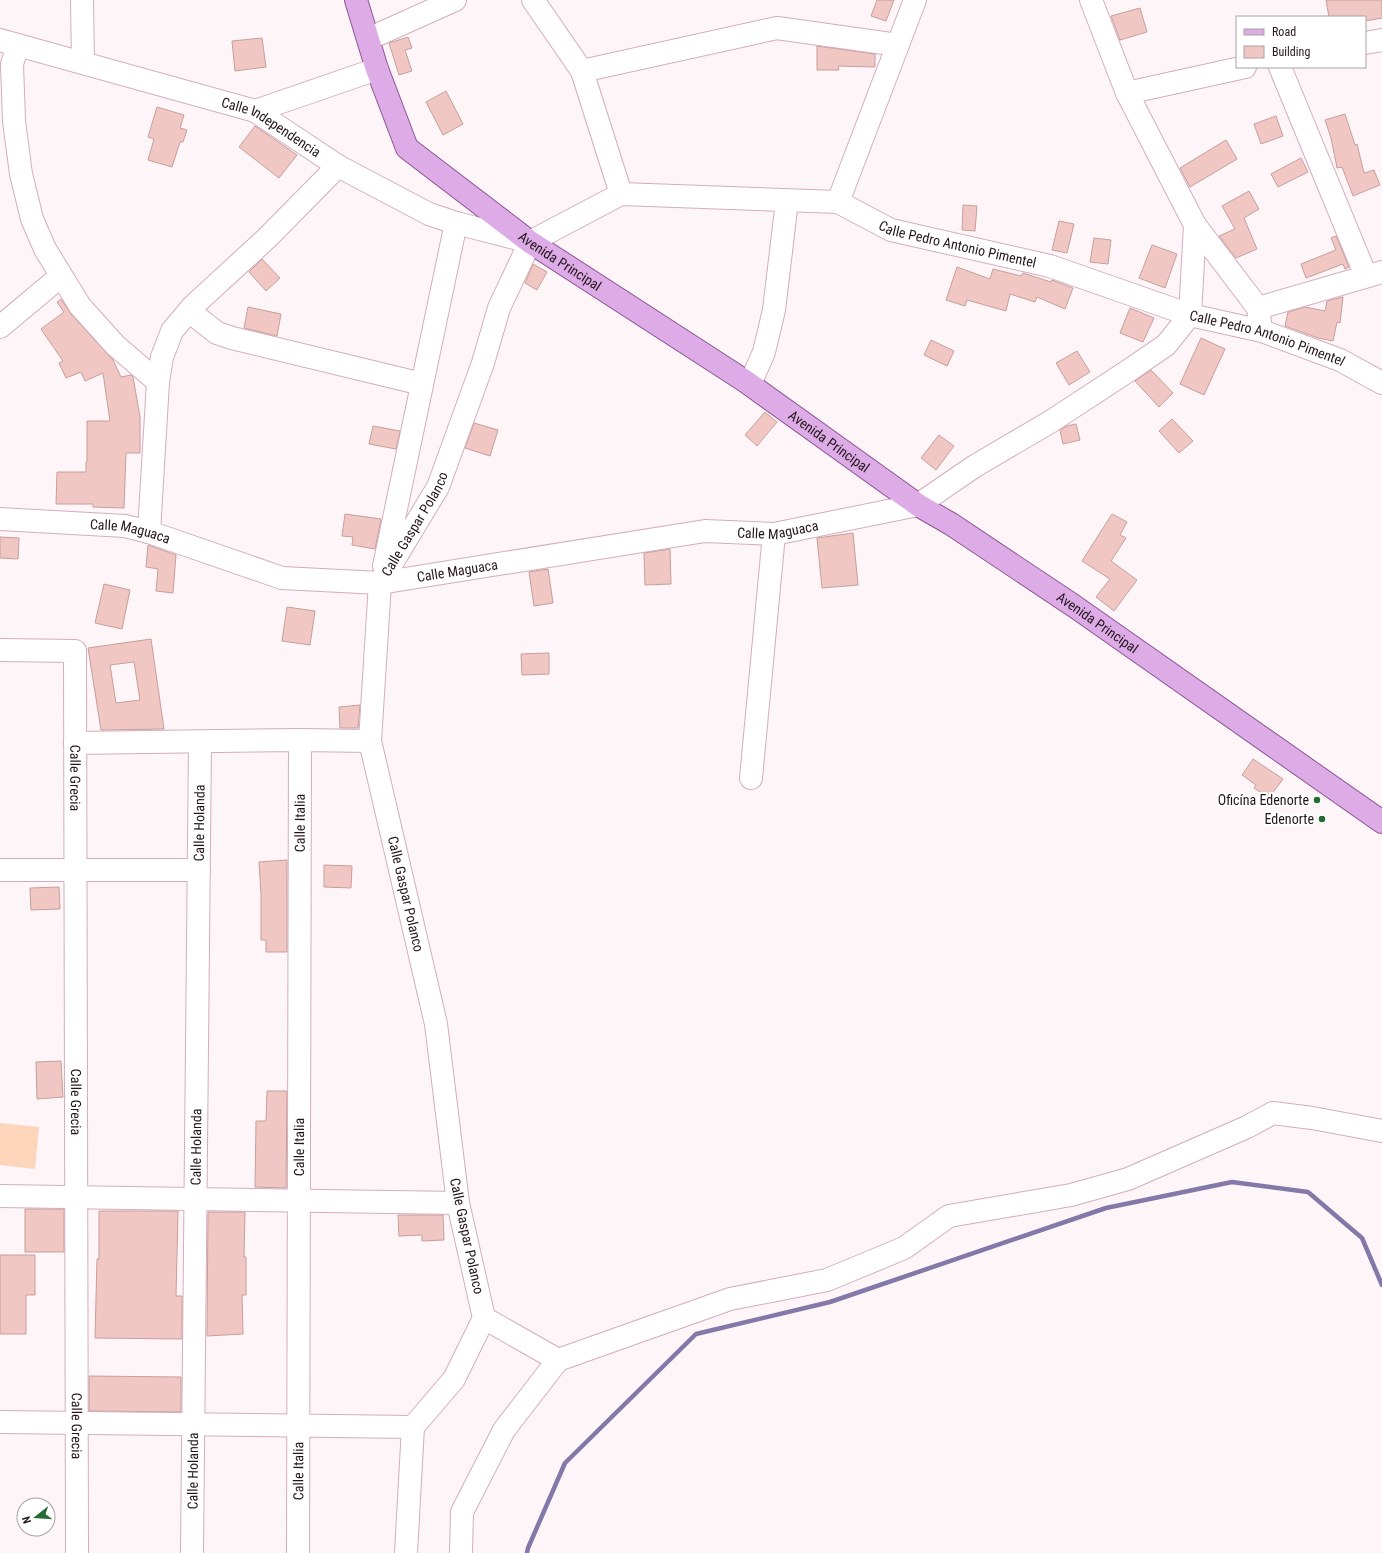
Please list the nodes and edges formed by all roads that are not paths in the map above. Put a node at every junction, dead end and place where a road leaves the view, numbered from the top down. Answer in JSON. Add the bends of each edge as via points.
{"nodes":[{"id":1,"x":82,"y":0,"type":"edge"},
{"id":2,"x":356,"y":0,"type":"edge"},
{"id":3,"x":455,"y":0,"type":"edge"},
{"id":4,"x":533,"y":0,"type":"edge"},
{"id":5,"x":915,"y":0,"type":"edge"},
{"id":6,"x":1091,"y":0,"type":"edge"},
{"id":7,"x":368,"y":39,"type":"junction"},
{"id":8,"x":1382,"y":40,"type":"edge"},
{"id":9,"x":9,"y":43,"type":"edge"},
{"id":10,"x":1366,"y":43,"type":"edge"},
{"id":11,"x":898,"y":45,"type":"junction"},
{"id":12,"x":83,"y":63,"type":"junction"},
{"id":13,"x":1240,"y":68,"type":"edge"},
{"id":14,"x":1280,"y":68,"type":"edge"},
{"id":15,"x":377,"y":69,"type":"junction"},
{"id":16,"x":582,"y":71,"type":"junction"},
{"id":17,"x":1127,"y":93,"type":"junction"},
{"id":18,"x":255,"y":111,"type":"junction"},
{"id":19,"x":338,"y":166,"type":"junction"},
{"id":20,"x":621,"y":194,"type":"junction"},
{"id":21,"x":787,"y":200,"type":"junction"},
{"id":22,"x":838,"y":202,"type":"junction"},
{"id":23,"x":456,"y":223,"type":"junction"},
{"id":24,"x":1195,"y":225,"type":"junction"},
{"id":25,"x":530,"y":242,"type":"junction"},
{"id":26,"x":1374,"y":274,"type":"edge"},
{"id":27,"x":61,"y":276,"type":"junction"},
{"id":28,"x":1258,"y":308,"type":"junction"},
{"id":29,"x":189,"y":311,"type":"junction"},
{"id":30,"x":1190,"y":315,"type":"junction"},
{"id":31,"x":0,"y":327,"type":"edge"},
{"id":32,"x":1262,"y":331,"type":"junction"},
{"id":33,"x":158,"y":382,"type":"junction"},
{"id":34,"x":1382,"y":383,"type":"edge"},
{"id":35,"x":422,"y":384,"type":"junction"},
{"id":36,"x":750,"y":384,"type":"junction"},
{"id":37,"x":918,"y":505,"type":"junction"},
{"id":38,"x":0,"y":519,"type":"edge"},
{"id":39,"x":149,"y":532,"type":"junction"},
{"id":40,"x":774,"y":534,"type":"junction"},
{"id":41,"x":380,"y":583,"type":"junction"},
{"id":42,"x":0,"y":650,"type":"edge"},
{"id":43,"x":300,"y":740,"type":"junction"},
{"id":44,"x":370,"y":741,"type":"junction"},
{"id":45,"x":200,"y":742,"type":"junction"},
{"id":46,"x":75,"y":743,"type":"junction"},
{"id":47,"x":751,"y":778,"type":"dead end"},
{"id":48,"x":1382,"y":822,"type":"edge"},
{"id":49,"x":75,"y":869,"type":"junction"},
{"id":50,"x":0,"y":870,"type":"edge"},
{"id":51,"x":199,"y":870,"type":"junction"},
{"id":52,"x":1382,"y":1131,"type":"edge"},
{"id":53,"x":0,"y":1196,"type":"edge"},
{"id":54,"x":76,"y":1197,"type":"junction"},
{"id":55,"x":196,"y":1199,"type":"junction"},
{"id":56,"x":299,"y":1201,"type":"junction"},
{"id":57,"x":458,"y":1203,"type":"junction"},
{"id":58,"x":484,"y":1318,"type":"junction"},
{"id":59,"x":558,"y":1360,"type":"junction"},
{"id":60,"x":0,"y":1422,"type":"edge"},
{"id":61,"x":77,"y":1423,"type":"junction"},
{"id":62,"x":193,"y":1425,"type":"junction"},
{"id":63,"x":298,"y":1426,"type":"junction"},
{"id":64,"x":413,"y":1427,"type":"junction"},
{"id":65,"x":78,"y":1553,"type":"edge"},
{"id":66,"x":192,"y":1553,"type":"edge"},
{"id":67,"x":298,"y":1553,"type":"edge"},
{"id":68,"x":406,"y":1553,"type":"edge"},
{"id":69,"x":461,"y":1553,"type":"edge"}],
"edges":[{"from":1,"to":12,"type":"street"},
{"from":2,"to":7,"type":"main road","name":"Avenida Principal"},
{"from":3,"to":7,"type":"street"},
{"from":4,"to":16,"type":"street"},
{"from":5,"to":11,"type":"street"},
{"from":6,"to":17,"type":"street"},
{"from":7,"to":15,"type":"main road","name":"Avenida Principal"},
{"from":8,"to":10,"type":"street"},
{"from":9,"to":12,"type":"street","name":"Calle Independencia"},
{"from":9,"to":27,"type":"street","via":[[14,121],[21,174],[32,219],[44,249]]},
{"from":11,"to":16,"type":"street","via":[[777,28]]},
{"from":11,"to":22,"type":"street"},
{"from":12,"to":18,"type":"street","name":"Calle Independencia"},
{"from":13,"to":17,"type":"street"},
{"from":14,"to":26,"type":"street"},
{"from":15,"to":18,"type":"street"},
{"from":15,"to":25,"type":"main road","name":"Avenida Principal","via":[[407,148]]},
{"from":16,"to":20,"type":"street"},
{"from":17,"to":24,"type":"street"},
{"from":18,"to":19,"type":"street","name":"Calle Independencia"},
{"from":19,"to":23,"type":"street","name":"Calle Independencia","via":[[429,214]]},
{"from":19,"to":29,"type":"street","via":[[267,238]]},
{"from":20,"to":21,"type":"street","name":"Calle Pedro Antonio Pimentel"},
{"from":20,"to":25,"type":"street","name":"Calle Pedro Antonio Pimentel"},
{"from":21,"to":22,"type":"street","name":"Calle Pedro Antonio Pimentel"},
{"from":21,"to":36,"type":"street","via":[[774,310],[764,352]]},
{"from":22,"to":30,"type":"street","name":"Calle Pedro Antonio Pimentel","via":[[891,230],[1050,266]]},
{"from":23,"to":25,"type":"street","name":"Calle Independencia"},
{"from":23,"to":35,"type":"street"},
{"from":24,"to":28,"type":"street"},
{"from":24,"to":30,"type":"street"},
{"from":25,"to":36,"type":"main road","name":"Avenida Principal"},
{"from":25,"to":41,"type":"street","name":"Calle Gaspar Polanco","via":[[499,308],[483,363],[438,487]]},
{"from":26,"to":28,"type":"street"},
{"from":27,"to":31,"type":"street"},
{"from":27,"to":33,"type":"street","via":[[80,306],[115,345]]},
{"from":28,"to":32,"type":"street"},
{"from":29,"to":33,"type":"street","via":[[172,331],[162,357]]},
{"from":29,"to":35,"type":"street","via":[[217,333],[232,338]]},
{"from":30,"to":32,"type":"street","name":"Calle Pedro Antonio Pimentel"},
{"from":30,"to":37,"type":"street","via":[[1166,345]]},
{"from":32,"to":34,"type":"street","name":"Calle Pedro Antonio Pimentel","via":[[1340,360]]},
{"from":33,"to":39,"type":"street"},
{"from":35,"to":41,"type":"street"},
{"from":36,"to":37,"type":"main road","name":"Avenida Principal"},
{"from":37,"to":40,"type":"street","name":"Calle Maguaca"},
{"from":37,"to":48,"type":"main road","name":"Avenida Principal","via":[[1074,606]]},
{"from":38,"to":39,"type":"street","name":"Calle Maguaca","via":[[125,526]]},
{"from":39,"to":41,"type":"street","name":"Calle Maguaca","via":[[282,578]]},
{"from":40,"to":41,"type":"street","name":"Calle Maguaca","via":[[705,531]]},
{"from":40,"to":47,"type":"street"},
{"from":41,"to":44,"type":"street","name":"Calle Gaspar Polanco"},
{"from":42,"to":46,"type":"street","name":"Calle Grecia","via":[[75,651]]},
{"from":43,"to":44,"type":"street"},
{"from":43,"to":45,"type":"street"},
{"from":43,"to":56,"type":"street","name":"Calle Italia"},
{"from":44,"to":57,"type":"street","name":"Calle Gaspar Polanco","via":[[436,1024]]},
{"from":45,"to":46,"type":"street"},
{"from":45,"to":51,"type":"street","name":"Calle Holanda"},
{"from":46,"to":49,"type":"street","name":"Calle Grecia"},
{"from":49,"to":50,"type":"street"},
{"from":49,"to":51,"type":"street"},
{"from":49,"to":54,"type":"street","name":"Calle Grecia"},
{"from":51,"to":55,"type":"street","name":"Calle Holanda"},
{"from":52,"to":59,"type":"street","via":[[1273,1113],[1128,1179],[1071,1195],[949,1216],[904,1248],[827,1280],[730,1299]]},
{"from":53,"to":54,"type":"street"},
{"from":54,"to":55,"type":"street"},
{"from":54,"to":61,"type":"street","name":"Calle Grecia"},
{"from":55,"to":56,"type":"street"},
{"from":55,"to":62,"type":"street","name":"Calle Holanda"},
{"from":56,"to":57,"type":"street"},
{"from":56,"to":63,"type":"street","name":"Calle Italia"},
{"from":57,"to":58,"type":"street","name":"Calle Gaspar Polanco"},
{"from":58,"to":59,"type":"street"},
{"from":58,"to":64,"type":"street","via":[[454,1379]]},
{"from":59,"to":69,"type":"street","via":[[504,1430],[462,1512]]},
{"from":60,"to":61,"type":"street"},
{"from":61,"to":62,"type":"street"},
{"from":61,"to":65,"type":"street","name":"Calle Grecia"},
{"from":62,"to":63,"type":"street"},
{"from":62,"to":66,"type":"street","name":"Calle Holanda"},
{"from":63,"to":64,"type":"street"},
{"from":63,"to":67,"type":"street","name":"Calle Italia"},
{"from":64,"to":68,"type":"street"}]}
